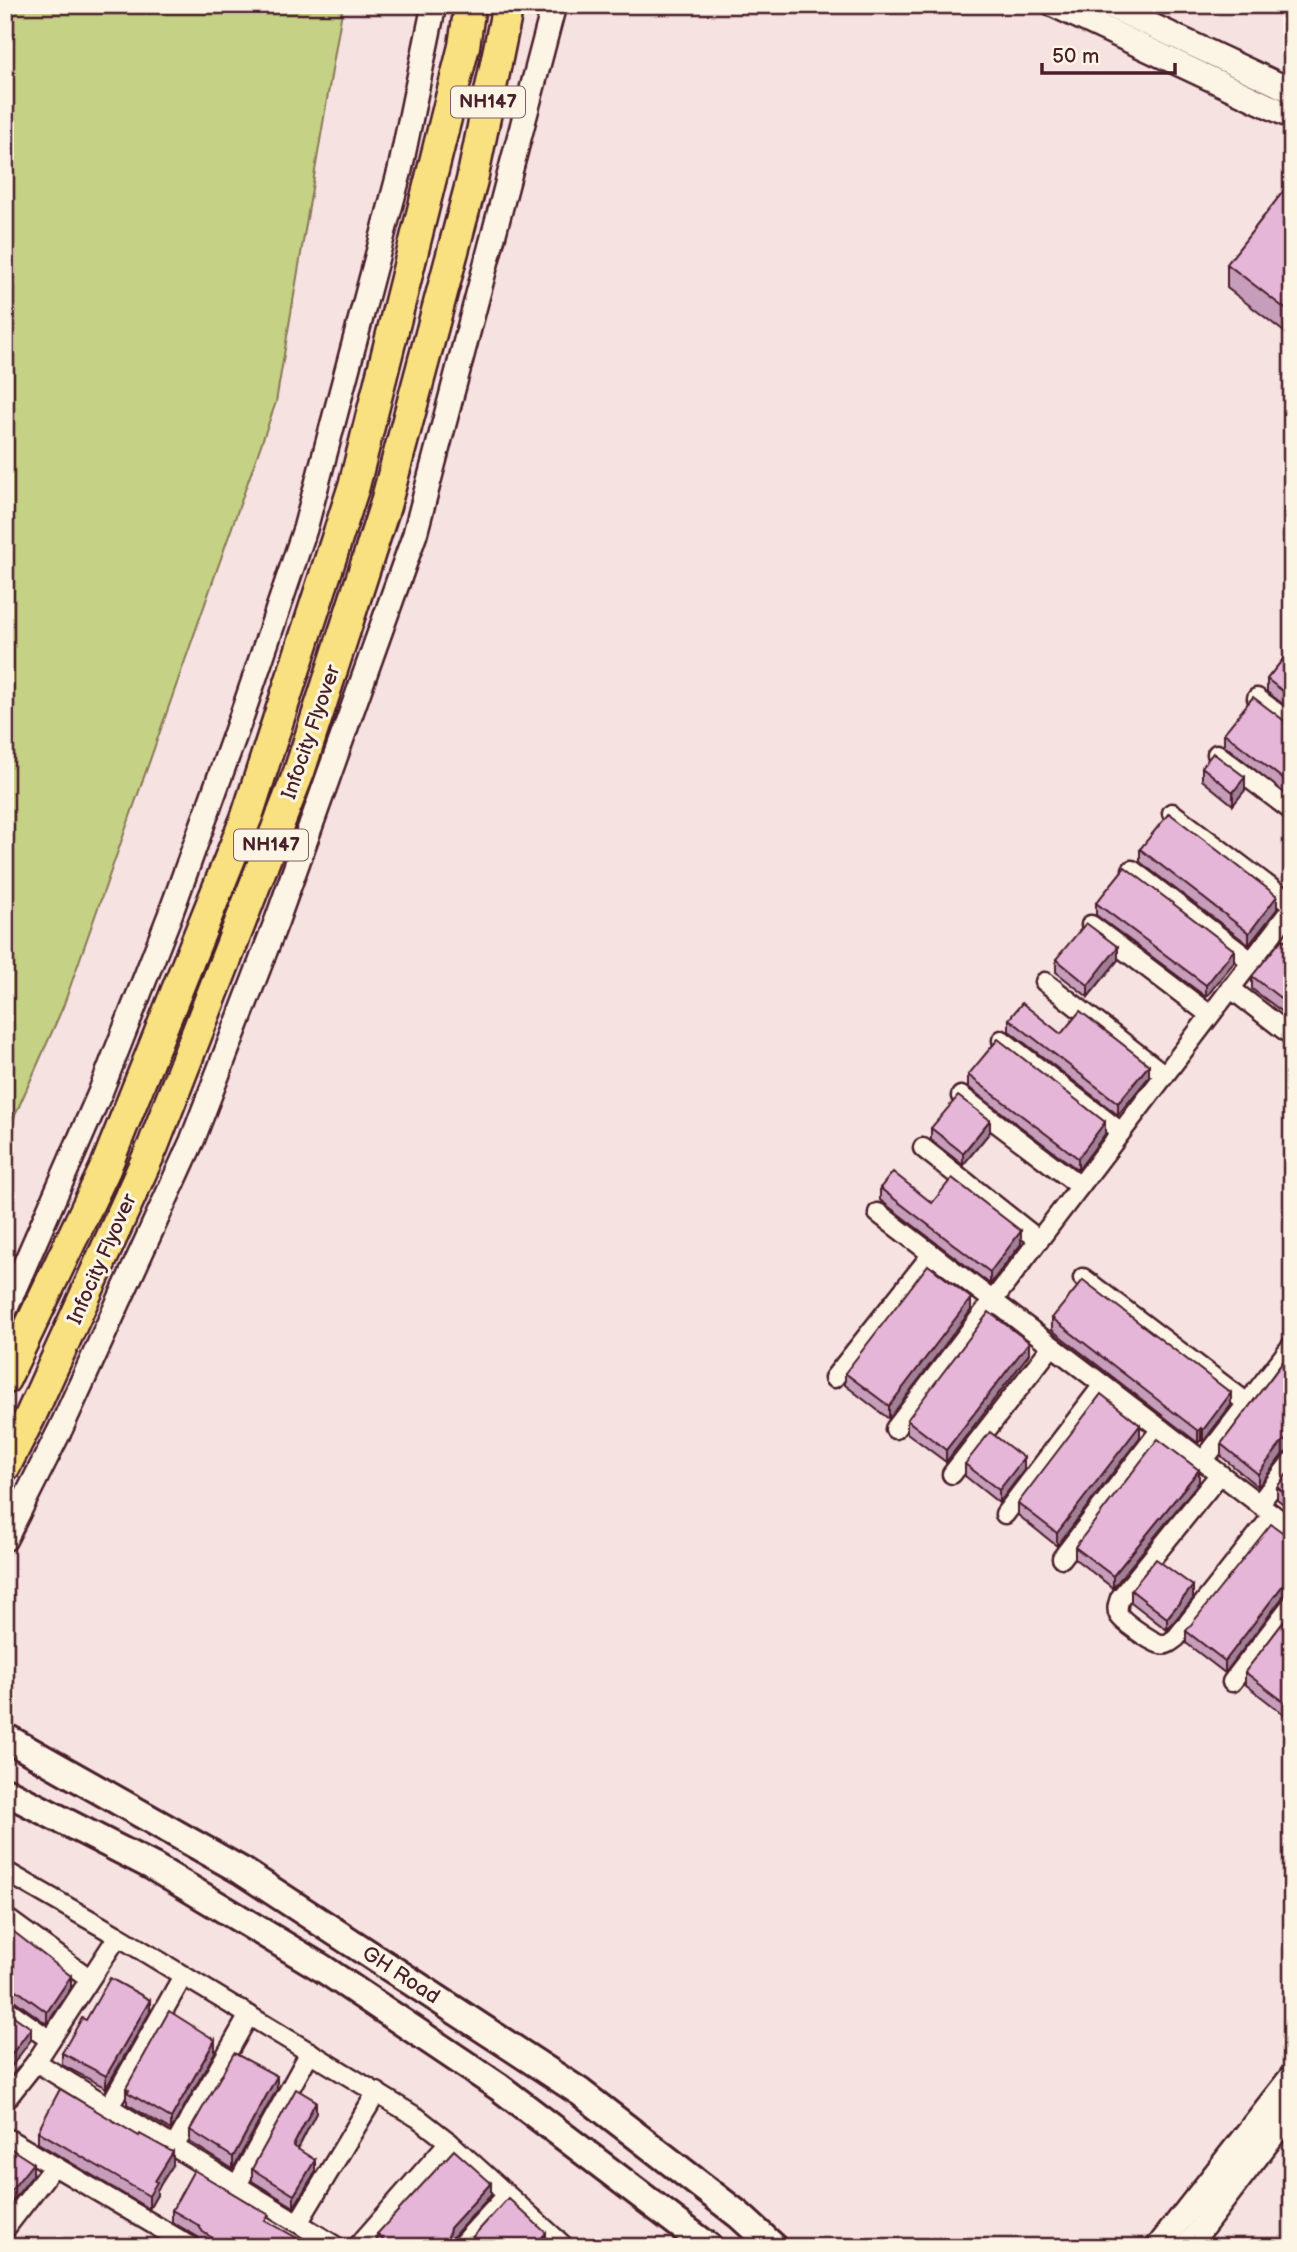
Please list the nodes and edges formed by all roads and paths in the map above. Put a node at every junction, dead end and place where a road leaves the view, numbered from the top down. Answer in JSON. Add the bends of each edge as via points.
{"nodes":[{"id":1,"x":434,"y":5,"type":"edge"},
{"id":2,"x":470,"y":5,"type":"edge"},
{"id":3,"x":508,"y":5,"type":"edge"},
{"id":4,"x":554,"y":5,"type":"edge"},
{"id":5,"x":1054,"y":5,"type":"edge"},
{"id":6,"x":1108,"y":5,"type":"edge"},
{"id":7,"x":1292,"y":91,"type":"edge"},
{"id":8,"x":1292,"y":117,"type":"edge"},
{"id":9,"x":1257,"y":698,"type":"edge"},
{"id":10,"x":1292,"y":725,"type":"edge"},
{"id":11,"x":1217,"y":754,"type":"edge"},
{"id":12,"x":1292,"y":811,"type":"edge"},
{"id":13,"x":1172,"y":813,"type":"edge"},
{"id":14,"x":1132,"y":870,"type":"edge"},
{"id":15,"x":1292,"y":906,"type":"edge"},
{"id":16,"x":1091,"y":925,"type":"edge"},
{"id":17,"x":1274,"y":931,"type":"junction"},
{"id":18,"x":1292,"y":944,"type":"edge"},
{"id":19,"x":1251,"y":961,"type":"junction"},
{"id":20,"x":1045,"y":982,"type":"dead end"},
{"id":21,"x":1230,"y":988,"type":"junction"},
{"id":22,"x":1210,"y":1015,"type":"junction"},
{"id":23,"x":1292,"y":1036,"type":"edge"},
{"id":24,"x":1002,"y":1040,"type":"edge"},
{"id":25,"x":1165,"y":1075,"type":"junction"},
{"id":26,"x":961,"y":1096,"type":"edge"},
{"id":27,"x":1121,"y":1132,"type":"junction"},
{"id":28,"x":923,"y":1148,"type":"dead end"},
{"id":29,"x":1080,"y":1186,"type":"junction"},
{"id":30,"x":878,"y":1213,"type":"dead end"},
{"id":31,"x":1039,"y":1240,"type":"junction"},
{"id":32,"x":932,"y":1254,"type":"junction"},
{"id":33,"x":1083,"y":1278,"type":"edge"},
{"id":34,"x":993,"y":1301,"type":"junction"},
{"id":35,"x":5,"y":1310,"type":"edge"},
{"id":36,"x":1292,"y":1345,"type":"edge"},
{"id":37,"x":1052,"y":1346,"type":"junction"},
{"id":38,"x":834,"y":1378,"type":"dead end"},
{"id":39,"x":5,"y":1379,"type":"edge"},
{"id":40,"x":1103,"y":1385,"type":"junction"},
{"id":41,"x":1247,"y":1403,"type":"junction"},
{"id":42,"x":895,"y":1429,"type":"dead end"},
{"id":43,"x":1161,"y":1429,"type":"junction"},
{"id":44,"x":1203,"y":1461,"type":"junction"},
{"id":45,"x":1292,"y":1461,"type":"edge"},
{"id":46,"x":5,"y":1466,"type":"edge"},
{"id":47,"x":952,"y":1474,"type":"dead end"},
{"id":48,"x":1220,"y":1474,"type":"junction"},
{"id":49,"x":1266,"y":1509,"type":"junction"},
{"id":50,"x":1005,"y":1514,"type":"dead end"},
{"id":51,"x":1292,"y":1529,"type":"edge"},
{"id":52,"x":5,"y":1539,"type":"edge"},
{"id":53,"x":1062,"y":1558,"type":"dead end"},
{"id":54,"x":1292,"y":1604,"type":"edge"},
{"id":55,"x":1232,"y":1682,"type":"dead end"},
{"id":56,"x":8,"y":1733,"type":"edge"},
{"id":57,"x":10,"y":1796,"type":"edge"},
{"id":58,"x":5,"y":1871,"type":"edge"},
{"id":59,"x":5,"y":1917,"type":"edge"},
{"id":60,"x":118,"y":1936,"type":"junction"},
{"id":61,"x":183,"y":1976,"type":"junction"},
{"id":62,"x":89,"y":1978,"type":"junction"},
{"id":63,"x":5,"y":2008,"type":"edge"},
{"id":64,"x":249,"y":2015,"type":"junction"},
{"id":65,"x":50,"y":2040,"type":"junction"},
{"id":66,"x":310,"y":2052,"type":"junction"},
{"id":67,"x":36,"y":2062,"type":"junction"},
{"id":68,"x":1292,"y":2076,"type":"edge"},
{"id":69,"x":377,"y":2092,"type":"junction"},
{"id":70,"x":6,"y":2099,"type":"edge"},
{"id":71,"x":109,"y":2107,"type":"junction"},
{"id":72,"x":1292,"y":2110,"type":"edge"},
{"id":73,"x":5,"y":2137,"type":"edge"},
{"id":74,"x":449,"y":2142,"type":"junction"},
{"id":75,"x":174,"y":2147,"type":"junction"},
{"id":76,"x":54,"y":2166,"type":"junction"},
{"id":77,"x":237,"y":2185,"type":"junction"},
{"id":78,"x":507,"y":2195,"type":"junction"},
{"id":79,"x":298,"y":2223,"type":"junction"},
{"id":80,"x":5,"y":2229,"type":"edge"},
{"id":81,"x":561,"y":2245,"type":"edge"},
{"id":82,"x":192,"y":2247,"type":"edge"},
{"id":83,"x":337,"y":2247,"type":"edge"},
{"id":84,"x":357,"y":2247,"type":"edge"},
{"id":85,"x":459,"y":2247,"type":"edge"},
{"id":86,"x":709,"y":2247,"type":"edge"},
{"id":87,"x":774,"y":2247,"type":"edge"},
{"id":88,"x":1158,"y":2247,"type":"edge"},
{"id":89,"x":1187,"y":2247,"type":"edge"}],
"edges":[{"from":1,"to":35,"type":"street","via":[[400,170],[305,529],[170,915],[100,1093]]},
{"from":2,"to":39,"type":"highway","name":"Infocity Flyover","number":"NH147","via":[[464,46],[354,486],[247,816],[105,1169]]},
{"from":3,"to":46,"type":"highway","name":"Infocity Flyover","number":"NH147","via":[[467,198],[385,506],[299,772],[153,1146]]},
{"from":4,"to":52,"type":"street","via":[[406,560],[277,920],[191,1141],[61,1428]]},
{"from":5,"to":8,"type":"street"},
{"from":6,"to":7,"type":"street"},
{"from":9,"to":10,"type":"street"},
{"from":11,"to":12,"type":"street"},
{"from":13,"to":15,"type":"street"},
{"from":14,"to":19,"type":"street"},
{"from":15,"to":17,"type":"street"},
{"from":16,"to":22,"type":"street"},
{"from":17,"to":18,"type":"street"},
{"from":17,"to":19,"type":"street"},
{"from":19,"to":21,"type":"street"},
{"from":20,"to":25,"type":"street"},
{"from":21,"to":22,"type":"street"},
{"from":21,"to":23,"type":"street"},
{"from":22,"to":25,"type":"street"},
{"from":24,"to":27,"type":"street"},
{"from":25,"to":27,"type":"street"},
{"from":26,"to":29,"type":"street"},
{"from":27,"to":29,"type":"street"},
{"from":28,"to":31,"type":"street"},
{"from":29,"to":31,"type":"street"},
{"from":30,"to":32,"type":"street"},
{"from":31,"to":34,"type":"street"},
{"from":32,"to":34,"type":"street"},
{"from":32,"to":38,"type":"street"},
{"from":33,"to":41,"type":"street"},
{"from":34,"to":37,"type":"street"},
{"from":34,"to":42,"type":"street"},
{"from":36,"to":41,"type":"street"},
{"from":37,"to":40,"type":"street"},
{"from":37,"to":47,"type":"street"},
{"from":40,"to":43,"type":"street"},
{"from":40,"to":50,"type":"street"},
{"from":41,"to":44,"type":"street"},
{"from":43,"to":44,"type":"street"},
{"from":43,"to":53,"type":"street"},
{"from":44,"to":48,"type":"street"},
{"from":45,"to":49,"type":"street"},
{"from":48,"to":49,"type":"street"},
{"from":48,"to":49,"type":"street","via":[[1120,1598],[1118,1614],[1124,1620],[1152,1641],[1167,1644],[1176,1638]]},
{"from":49,"to":51,"type":"street"},
{"from":54,"to":55,"type":"street"},
{"from":56,"to":87,"type":"main road","name":"GH Road","via":[[242,1871],[580,2092]]},
{"from":57,"to":86,"type":"main road","name":"GH Road","via":[[152,1866],[322,1969],[499,2088]]},
{"from":58,"to":60,"type":"street"},
{"from":59,"to":62,"type":"street"},
{"from":60,"to":61,"type":"street"},
{"from":60,"to":62,"type":"street"},
{"from":61,"to":64,"type":"street"},
{"from":61,"to":71,"type":"street"},
{"from":62,"to":65,"type":"street"},
{"from":63,"to":65,"type":"street"},
{"from":64,"to":66,"type":"street"},
{"from":64,"to":75,"type":"street"},
{"from":65,"to":67,"type":"street"},
{"from":66,"to":69,"type":"street"},
{"from":66,"to":77,"type":"street"},
{"from":67,"to":70,"type":"street"},
{"from":67,"to":71,"type":"street"},
{"from":68,"to":88,"type":"street"},
{"from":69,"to":74,"type":"street"},
{"from":69,"to":79,"type":"street"},
{"from":71,"to":75,"type":"street"},
{"from":72,"to":89,"type":"street"},
{"from":73,"to":76,"type":"street"},
{"from":74,"to":78,"type":"street"},
{"from":74,"to":84,"type":"street"},
{"from":75,"to":77,"type":"street"},
{"from":76,"to":80,"type":"street"},
{"from":76,"to":82,"type":"street"},
{"from":77,"to":79,"type":"street"},
{"from":78,"to":81,"type":"street"},
{"from":78,"to":85,"type":"street"},
{"from":79,"to":83,"type":"street"}]}
